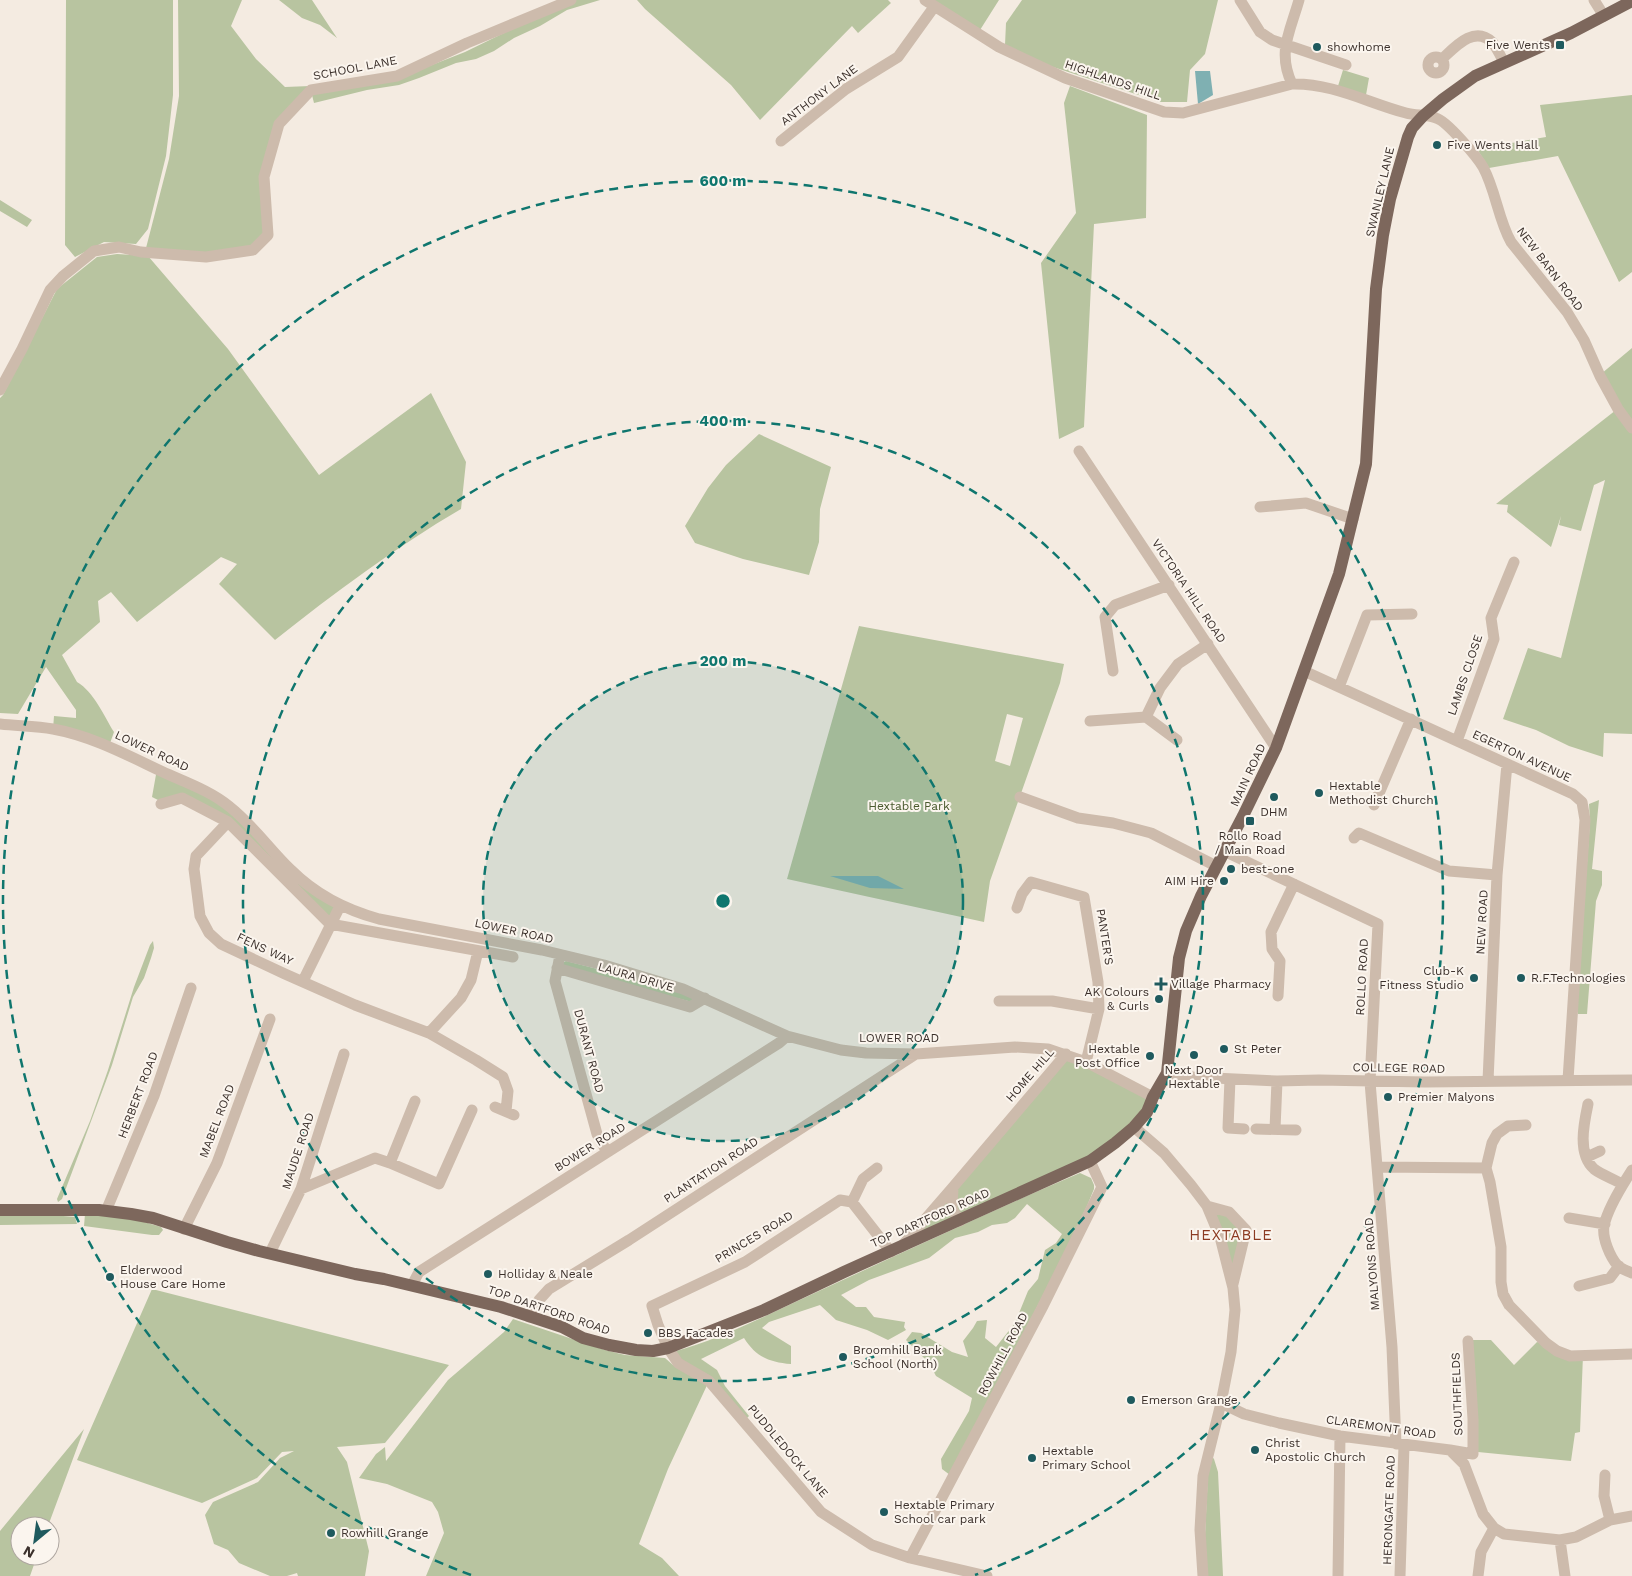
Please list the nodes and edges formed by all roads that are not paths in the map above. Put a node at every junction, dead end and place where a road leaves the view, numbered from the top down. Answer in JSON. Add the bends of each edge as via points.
{"nodes":[{"id":1,"x":925,"y":0,"type":"edge"},
{"id":2,"x":1240,"y":0,"type":"edge"},
{"id":3,"x":1299,"y":0,"type":"edge"},
{"id":4,"x":1594,"y":0,"type":"edge"},
{"id":5,"x":1632,"y":0,"type":"edge"},
{"id":6,"x":565,"y":1,"type":"edge"},
{"id":7,"x":934,"y":7,"type":"junction"},
{"id":8,"x":1604,"y":16,"type":"junction"},
{"id":9,"x":1286,"y":44,"type":"junction"},
{"id":10,"x":1442,"y":59,"type":"dead end"},
{"id":11,"x":1504,"y":62,"type":"junction"},
{"id":12,"x":1346,"y":65,"type":"dead end"},
{"id":13,"x":1292,"y":84,"type":"junction"},
{"id":14,"x":1423,"y":116,"type":"junction"},
{"id":15,"x":781,"y":141,"type":"dead end"},
{"id":16,"x":0,"y":390,"type":"edge"},
{"id":17,"x":1632,"y":428,"type":"edge"},
{"id":18,"x":1079,"y":451,"type":"dead end"},
{"id":19,"x":1367,"y":458,"type":"joint"},
{"id":20,"x":1260,"y":507,"type":"dead end"},
{"id":21,"x":1353,"y":519,"type":"junction"},
{"id":22,"x":1514,"y":562,"type":"dead end"},
{"id":23,"x":1169,"y":584,"type":"junction"},
{"id":24,"x":1412,"y":614,"type":"dead end"},
{"id":25,"x":1208,"y":644,"type":"junction"},
{"id":26,"x":1114,"y":671,"type":"dead end"},
{"id":27,"x":1304,"y":671,"type":"junction"},
{"id":28,"x":1339,"y":687,"type":"junction"},
{"id":29,"x":1146,"y":717,"type":"junction"},
{"id":30,"x":1090,"y":720,"type":"dead end"},
{"id":31,"x":1411,"y":720,"type":"junction"},
{"id":32,"x":0,"y":724,"type":"edge"},
{"id":33,"x":1177,"y":740,"type":"dead end"},
{"id":34,"x":1457,"y":741,"type":"junction"},
{"id":35,"x":1276,"y":748,"type":"junction"},
{"id":36,"x":1507,"y":764,"type":"junction"},
{"id":37,"x":1020,"y":797,"type":"dead end"},
{"id":38,"x":161,"y":804,"type":"dead end"},
{"id":39,"x":1374,"y":805,"type":"dead end"},
{"id":40,"x":228,"y":822,"type":"junction"},
{"id":41,"x":1354,"y":838,"type":"dead end"},
{"id":42,"x":1224,"y":851,"type":"junction"},
{"id":43,"x":1216,"y":866,"type":"junction"},
{"id":44,"x":1498,"y":875,"type":"junction"},
{"id":45,"x":1294,"y":884,"type":"junction"},
{"id":46,"x":340,"y":906,"type":"junction"},
{"id":47,"x":1017,"y":908,"type":"dead end"},
{"id":48,"x":330,"y":924,"type":"junction"},
{"id":49,"x":478,"y":951,"type":"junction"},
{"id":50,"x":560,"y":954,"type":"junction"},
{"id":51,"x":513,"y":957,"type":"dead end"},
{"id":52,"x":557,"y":968,"type":"junction"},
{"id":53,"x":303,"y":981,"type":"junction"},
{"id":54,"x":191,"y":988,"type":"dead end"},
{"id":55,"x":1278,"y":996,"type":"dead end"},
{"id":56,"x":705,"y":998,"type":"junction"},
{"id":57,"x":999,"y":1001,"type":"dead end"},
{"id":58,"x":1099,"y":1009,"type":"junction"},
{"id":59,"x":270,"y":1019,"type":"dead end"},
{"id":60,"x":429,"y":1033,"type":"junction"},
{"id":61,"x":787,"y":1036,"type":"junction"},
{"id":62,"x":344,"y":1054,"type":"dead end"},
{"id":63,"x":916,"y":1054,"type":"junction"},
{"id":64,"x":1066,"y":1054,"type":"junction"},
{"id":65,"x":1086,"y":1062,"type":"junction"},
{"id":66,"x":1167,"y":1073,"type":"junction"},
{"id":67,"x":1230,"y":1079,"type":"junction"},
{"id":68,"x":1568,"y":1080,"type":"junction"},
{"id":69,"x":1632,"y":1080,"type":"edge"},
{"id":70,"x":1277,"y":1081,"type":"junction"},
{"id":71,"x":1370,"y":1082,"type":"junction"},
{"id":72,"x":1488,"y":1082,"type":"junction"},
{"id":73,"x":1152,"y":1097,"type":"junction"},
{"id":74,"x":415,"y":1101,"type":"dead end"},
{"id":75,"x":1588,"y":1104,"type":"dead end"},
{"id":76,"x":472,"y":1110,"type":"dead end"},
{"id":77,"x":505,"y":1111,"type":"dead end"},
{"id":78,"x":1526,"y":1125,"type":"dead end"},
{"id":79,"x":1134,"y":1127,"type":"junction"},
{"id":80,"x":1275,"y":1129,"type":"junction"},
{"id":81,"x":1296,"y":1130,"type":"dead end"},
{"id":82,"x":1600,"y":1151,"type":"dead end"},
{"id":83,"x":607,"y":1152,"type":"junction"},
{"id":84,"x":1587,"y":1157,"type":"junction"},
{"id":85,"x":1090,"y":1161,"type":"junction"},
{"id":86,"x":390,"y":1162,"type":"junction"},
{"id":87,"x":1378,"y":1167,"type":"junction"},
{"id":88,"x":877,"y":1168,"type":"dead end"},
{"id":89,"x":1486,"y":1168,"type":"junction"},
{"id":90,"x":1632,"y":1170,"type":"edge"},
{"id":91,"x":1622,"y":1184,"type":"junction"},
{"id":92,"x":953,"y":1188,"type":"junction"},
{"id":93,"x":302,"y":1189,"type":"junction"},
{"id":94,"x":852,"y":1202,"type":"junction"},
{"id":95,"x":1207,"y":1206,"type":"junction"},
{"id":96,"x":0,"y":1210,"type":"edge"},
{"id":97,"x":106,"y":1211,"type":"junction"},
{"id":98,"x":1569,"y":1218,"type":"dead end"},
{"id":99,"x":960,"y":1221,"type":"junction"},
{"id":100,"x":1605,"y":1224,"type":"junction"},
{"id":101,"x":184,"y":1229,"type":"junction"},
{"id":102,"x":895,"y":1250,"type":"junction"},
{"id":103,"x":270,"y":1253,"type":"junction"},
{"id":104,"x":1618,"y":1266,"type":"junction"},
{"id":105,"x":1632,"y":1273,"type":"edge"},
{"id":106,"x":412,"y":1285,"type":"junction"},
{"id":107,"x":1579,"y":1286,"type":"dead end"},
{"id":108,"x":1232,"y":1288,"type":"junction"},
{"id":109,"x":529,"y":1317,"type":"junction"},
{"id":110,"x":1468,"y":1341,"type":"dead end"},
{"id":111,"x":668,"y":1348,"type":"junction"},
{"id":112,"x":1632,"y":1354,"type":"edge"},
{"id":113,"x":1221,"y":1403,"type":"junction"},
{"id":114,"x":1340,"y":1436,"type":"junction"},
{"id":115,"x":1400,"y":1444,"type":"junction"},
{"id":116,"x":1450,"y":1450,"type":"junction"},
{"id":117,"x":1601,"y":1482,"type":"dead end"},
{"id":118,"x":1632,"y":1516,"type":"edge"},
{"id":119,"x":1610,"y":1520,"type":"junction"},
{"id":120,"x":1494,"y":1528,"type":"junction"},
{"id":121,"x":1560,"y":1540,"type":"junction"},
{"id":122,"x":910,"y":1558,"type":"junction"},
{"id":123,"x":987,"y":1576,"type":"edge"},
{"id":124,"x":1202,"y":1576,"type":"edge"},
{"id":125,"x":1338,"y":1576,"type":"edge"},
{"id":126,"x":1400,"y":1576,"type":"edge"},
{"id":127,"x":1478,"y":1576,"type":"edge"},
{"id":128,"x":1565,"y":1576,"type":"edge"}],
"edges":[{"from":1,"to":7,"type":"street","name":"HIGHLANDS HILL"},
{"from":2,"to":9,"type":"street","via":[[1260,32]]},
{"from":3,"to":9,"type":"street"},
{"from":4,"to":8,"type":"street"},
{"from":5,"to":8,"type":"main road","name":"SWANLEY LANE"},
{"from":6,"to":16,"type":"street","name":"SCHOOL LANE","via":[[397,76],[311,90],[280,124],[264,178],[268,235],[253,250],[206,257],[119,247],[94,251],[50,290]]},
{"from":7,"to":13,"type":"street","name":"HIGHLANDS HILL","via":[[999,47],[1065,78],[1164,112],[1183,113]]},
{"from":7,"to":15,"type":"street","name":"ANTHONY LANE","via":[[898,57],[846,89]]},
{"from":8,"to":11,"type":"main road","name":"SWANLEY LANE"},
{"from":9,"to":12,"type":"street"},
{"from":9,"to":13,"type":"street","via":[[1286,70]]},
{"from":10,"to":11,"type":"street","via":[[1461,41],[1480,36],[1493,43]]},
{"from":11,"to":14,"type":"main road","name":"SWANLEY LANE","via":[[1475,76]]},
{"from":13,"to":14,"type":"street","name":"HIGHLANDS HILL","via":[[1326,87],[1407,114]]},
{"from":14,"to":17,"type":"street","name":"NEW BARN ROAD","via":[[1437,118],[1457,135],[1482,166],[1496,195],[1505,232],[1567,312],[1618,409]]},
{"from":14,"to":19,"type":"main road","name":"SWANLEY LANE","via":[[1412,128],[1402,154],[1383,235],[1376,288]]},
{"from":18,"to":23,"type":"street","name":"VICTORIA HILL ROAD"},
{"from":19,"to":21,"type":"main road","name":"MAIN ROAD"},
{"from":20,"to":21,"type":"street","via":[[1306,502]]},
{"from":21,"to":27,"type":"main road","name":"MAIN ROAD","via":[[1339,574]]},
{"from":22,"to":34,"type":"street","name":"LAMBS CLOSE","via":[[1491,618],[1494,639]]},
{"from":23,"to":25,"type":"street","name":"VICTORIA HILL ROAD"},
{"from":23,"to":26,"type":"street","via":[[1115,605],[1105,617]]},
{"from":24,"to":28,"type":"street","via":[[1367,615]]},
{"from":25,"to":29,"type":"street","via":[[1178,664],[1160,688]]},
{"from":25,"to":35,"type":"street","name":"VICTORIA HILL ROAD"},
{"from":27,"to":28,"type":"street","name":"EGERTON AVENUE"},
{"from":27,"to":35,"type":"main road","name":"MAIN ROAD"},
{"from":28,"to":31,"type":"street","name":"EGERTON AVENUE"},
{"from":29,"to":30,"type":"street"},
{"from":29,"to":33,"type":"street"},
{"from":31,"to":34,"type":"street","name":"EGERTON AVENUE"},
{"from":31,"to":39,"type":"street"},
{"from":32,"to":46,"type":"street","name":"LOWER ROAD","via":[[52,728],[83,736],[191,784],[229,806],[290,870]]},
{"from":34,"to":36,"type":"street","name":"EGERTON AVENUE"},
{"from":35,"to":42,"type":"main road","name":"MAIN ROAD"},
{"from":36,"to":44,"type":"street","name":"NEW ROAD"},
{"from":36,"to":68,"type":"street","name":"EGERTON AVENUE","via":[[1573,794],[1582,802],[1584,811]]},
{"from":37,"to":43,"type":"street","via":[[1078,818],[1151,833]]},
{"from":38,"to":40,"type":"street","via":[[182,798]]},
{"from":40,"to":48,"type":"street"},
{"from":40,"to":53,"type":"street","name":"FENS WAY","via":[[196,856],[194,868],[200,916],[209,933],[221,944]]},
{"from":41,"to":44,"type":"street","via":[[1359,833],[1449,872]]},
{"from":42,"to":43,"type":"main road","name":"MAIN ROAD"},
{"from":42,"to":45,"type":"street","name":"ROLLO ROAD"},
{"from":43,"to":66,"type":"main road","name":"MAIN ROAD","via":[[1192,914],[1179,958]]},
{"from":44,"to":72,"type":"street","name":"NEW ROAD"},
{"from":45,"to":55,"type":"street","via":[[1271,932],[1272,949],[1280,961],[1275,977]]},
{"from":45,"to":71,"type":"street","name":"ROLLO ROAD","via":[[1378,924]]},
{"from":46,"to":48,"type":"street"},
{"from":46,"to":50,"type":"street","name":"LOWER ROAD","via":[[379,920]]},
{"from":47,"to":58,"type":"street","name":"PANTER'S","via":[[1031,882],[1084,897],[1098,982]]},
{"from":48,"to":49,"type":"street"},
{"from":48,"to":53,"type":"street"},
{"from":49,"to":51,"type":"street"},
{"from":49,"to":60,"type":"street","via":[[470,980],[460,998]]},
{"from":50,"to":52,"type":"street","name":"DURANT ROAD"},
{"from":50,"to":56,"type":"street","name":"LOWER ROAD"},
{"from":52,"to":56,"type":"street","name":"LAURA DRIVE","via":[[690,1007]]},
{"from":52,"to":83,"type":"street","name":"DURANT ROAD","via":[[555,981],[597,1134]]},
{"from":53,"to":60,"type":"street","name":"FENS WAY"},
{"from":54,"to":97,"type":"street","name":"HERBERT ROAD","via":[[154,1096]]},
{"from":56,"to":61,"type":"street","name":"LOWER ROAD"},
{"from":57,"to":58,"type":"street","via":[[1052,1001]]},
{"from":58,"to":65,"type":"street","name":"PANTER'S"},
{"from":59,"to":101,"type":"street","name":"MABEL ROAD","via":[[217,1163]]},
{"from":60,"to":77,"type":"street","name":"FENS WAY","via":[[503,1077],[508,1091]]},
{"from":61,"to":63,"type":"street","name":"LOWER ROAD","via":[[841,1050]]},
{"from":61,"to":83,"type":"street","name":"BOWER ROAD"},
{"from":62,"to":93,"type":"street","name":"MAUDE ROAD"},
{"from":63,"to":64,"type":"street","name":"LOWER ROAD","via":[[1015,1047],[1048,1049]]},
{"from":63,"to":109,"type":"street","name":"PLANTATION ROAD","via":[[549,1289]]},
{"from":64,"to":65,"type":"street","name":"HOME HILL"},
{"from":64,"to":92,"type":"street","name":"HOME HILL"},
{"from":65,"to":73,"type":"street","name":"HOME HILL"},
{"from":66,"to":67,"type":"street","name":"COLLEGE ROAD"},
{"from":66,"to":73,"type":"main road","name":"MAIN ROAD"},
{"from":67,"to":70,"type":"street","name":"COLLEGE ROAD"},
{"from":67,"to":80,"type":"street","via":[[1228,1128]]},
{"from":68,"to":69,"type":"street","name":"COLLEGE ROAD"},
{"from":68,"to":72,"type":"street","name":"COLLEGE ROAD"},
{"from":70,"to":71,"type":"street","name":"COLLEGE ROAD"},
{"from":70,"to":80,"type":"street"},
{"from":71,"to":72,"type":"street","name":"COLLEGE ROAD"},
{"from":71,"to":87,"type":"street","name":"MALYONS ROAD"},
{"from":73,"to":79,"type":"main road","name":"TOP DARTFORD ROAD","via":[[1147,1112]]},
{"from":74,"to":86,"type":"street"},
{"from":75,"to":84,"type":"street","via":[[1583,1142]]},
{"from":76,"to":86,"type":"street","via":[[439,1184]]},
{"from":78,"to":89,"type":"street","via":[[1508,1126],[1497,1134]]},
{"from":79,"to":85,"type":"main road","name":"TOP DARTFORD ROAD"},
{"from":79,"to":95,"type":"street","via":[[1164,1153]]},
{"from":80,"to":81,"type":"street"},
{"from":82,"to":84,"type":"street"},
{"from":83,"to":106,"type":"street","name":"BOWER ROAD","via":[[419,1272]]},
{"from":84,"to":91,"type":"street","via":[[1594,1169]]},
{"from":85,"to":99,"type":"main road","name":"TOP DARTFORD ROAD"},
{"from":85,"to":122,"type":"street","name":"ROWHILL ROAD","via":[[1102,1187]]},
{"from":86,"to":93,"type":"street","via":[[375,1158]]},
{"from":87,"to":89,"type":"street"},
{"from":87,"to":115,"type":"street","name":"MALYONS ROAD"},
{"from":88,"to":94,"type":"street","via":[[863,1179]]},
{"from":89,"to":112,"type":"street","via":[[1501,1247],[1503,1294],[1510,1305],[1557,1352],[1570,1356]]},
{"from":90,"to":91,"type":"street"},
{"from":91,"to":100,"type":"street"},
{"from":92,"to":99,"type":"street","via":[[952,1209]]},
{"from":92,"to":102,"type":"street","name":"HOME HILL"},
{"from":93,"to":103,"type":"street","name":"MAUDE ROAD"},
{"from":94,"to":102,"type":"street"},
{"from":94,"to":111,"type":"street","name":"PRINCES ROAD","via":[[840,1200],[745,1262],[652,1306]]},
{"from":95,"to":108,"type":"street","via":[[1220,1237]]},
{"from":95,"to":108,"type":"street","via":[[1229,1212],[1246,1230]]},
{"from":96,"to":97,"type":"main road","name":"TOP DARTFORD ROAD"},
{"from":97,"to":101,"type":"main road","name":"TOP DARTFORD ROAD","via":[[153,1218]]},
{"from":98,"to":100,"type":"street"},
{"from":99,"to":102,"type":"main road","name":"TOP DARTFORD ROAD"},
{"from":100,"to":104,"type":"street","via":[[1604,1237]]},
{"from":101,"to":103,"type":"main road","name":"TOP DARTFORD ROAD"},
{"from":102,"to":111,"type":"main road","name":"TOP DARTFORD ROAD","via":[[744,1319]]},
{"from":103,"to":106,"type":"main road","name":"TOP DARTFORD ROAD"},
{"from":104,"to":105,"type":"street"},
{"from":104,"to":107,"type":"street","via":[[1610,1278]]},
{"from":106,"to":109,"type":"main road","name":"TOP DARTFORD ROAD"},
{"from":108,"to":113,"type":"street","via":[[1235,1310],[1231,1352]]},
{"from":109,"to":111,"type":"main road","name":"TOP DARTFORD ROAD","via":[[609,1345],[636,1350]]},
{"from":110,"to":116,"type":"street","name":"SOUTHFIELDS","via":[[1473,1454]]},
{"from":111,"to":122,"type":"street","name":"PUDDLEDOCK LANE","via":[[678,1364],[709,1381],[821,1512],[872,1545]]},
{"from":113,"to":114,"type":"street","name":"CLAREMONT ROAD","via":[[1244,1414],[1279,1424]]},
{"from":113,"to":124,"type":"street","via":[[1203,1476]]},
{"from":114,"to":115,"type":"street","name":"CLAREMONT ROAD"},
{"from":114,"to":125,"type":"street"},
{"from":115,"to":116,"type":"street","name":"CLAREMONT ROAD"},
{"from":115,"to":126,"type":"street","name":"HERONGATE ROAD"},
{"from":116,"to":120,"type":"street","name":"CLAREMONT ROAD","via":[[1464,1464],[1484,1514]]},
{"from":117,"to":119,"type":"street"},
{"from":118,"to":119,"type":"street"},
{"from":119,"to":121,"type":"street"},
{"from":120,"to":121,"type":"street","via":[[1504,1534]]},
{"from":120,"to":127,"type":"street","via":[[1481,1552]]},
{"from":121,"to":128,"type":"street"},
{"from":122,"to":123,"type":"street","name":"PUDDLEDOCK LANE"}]}
